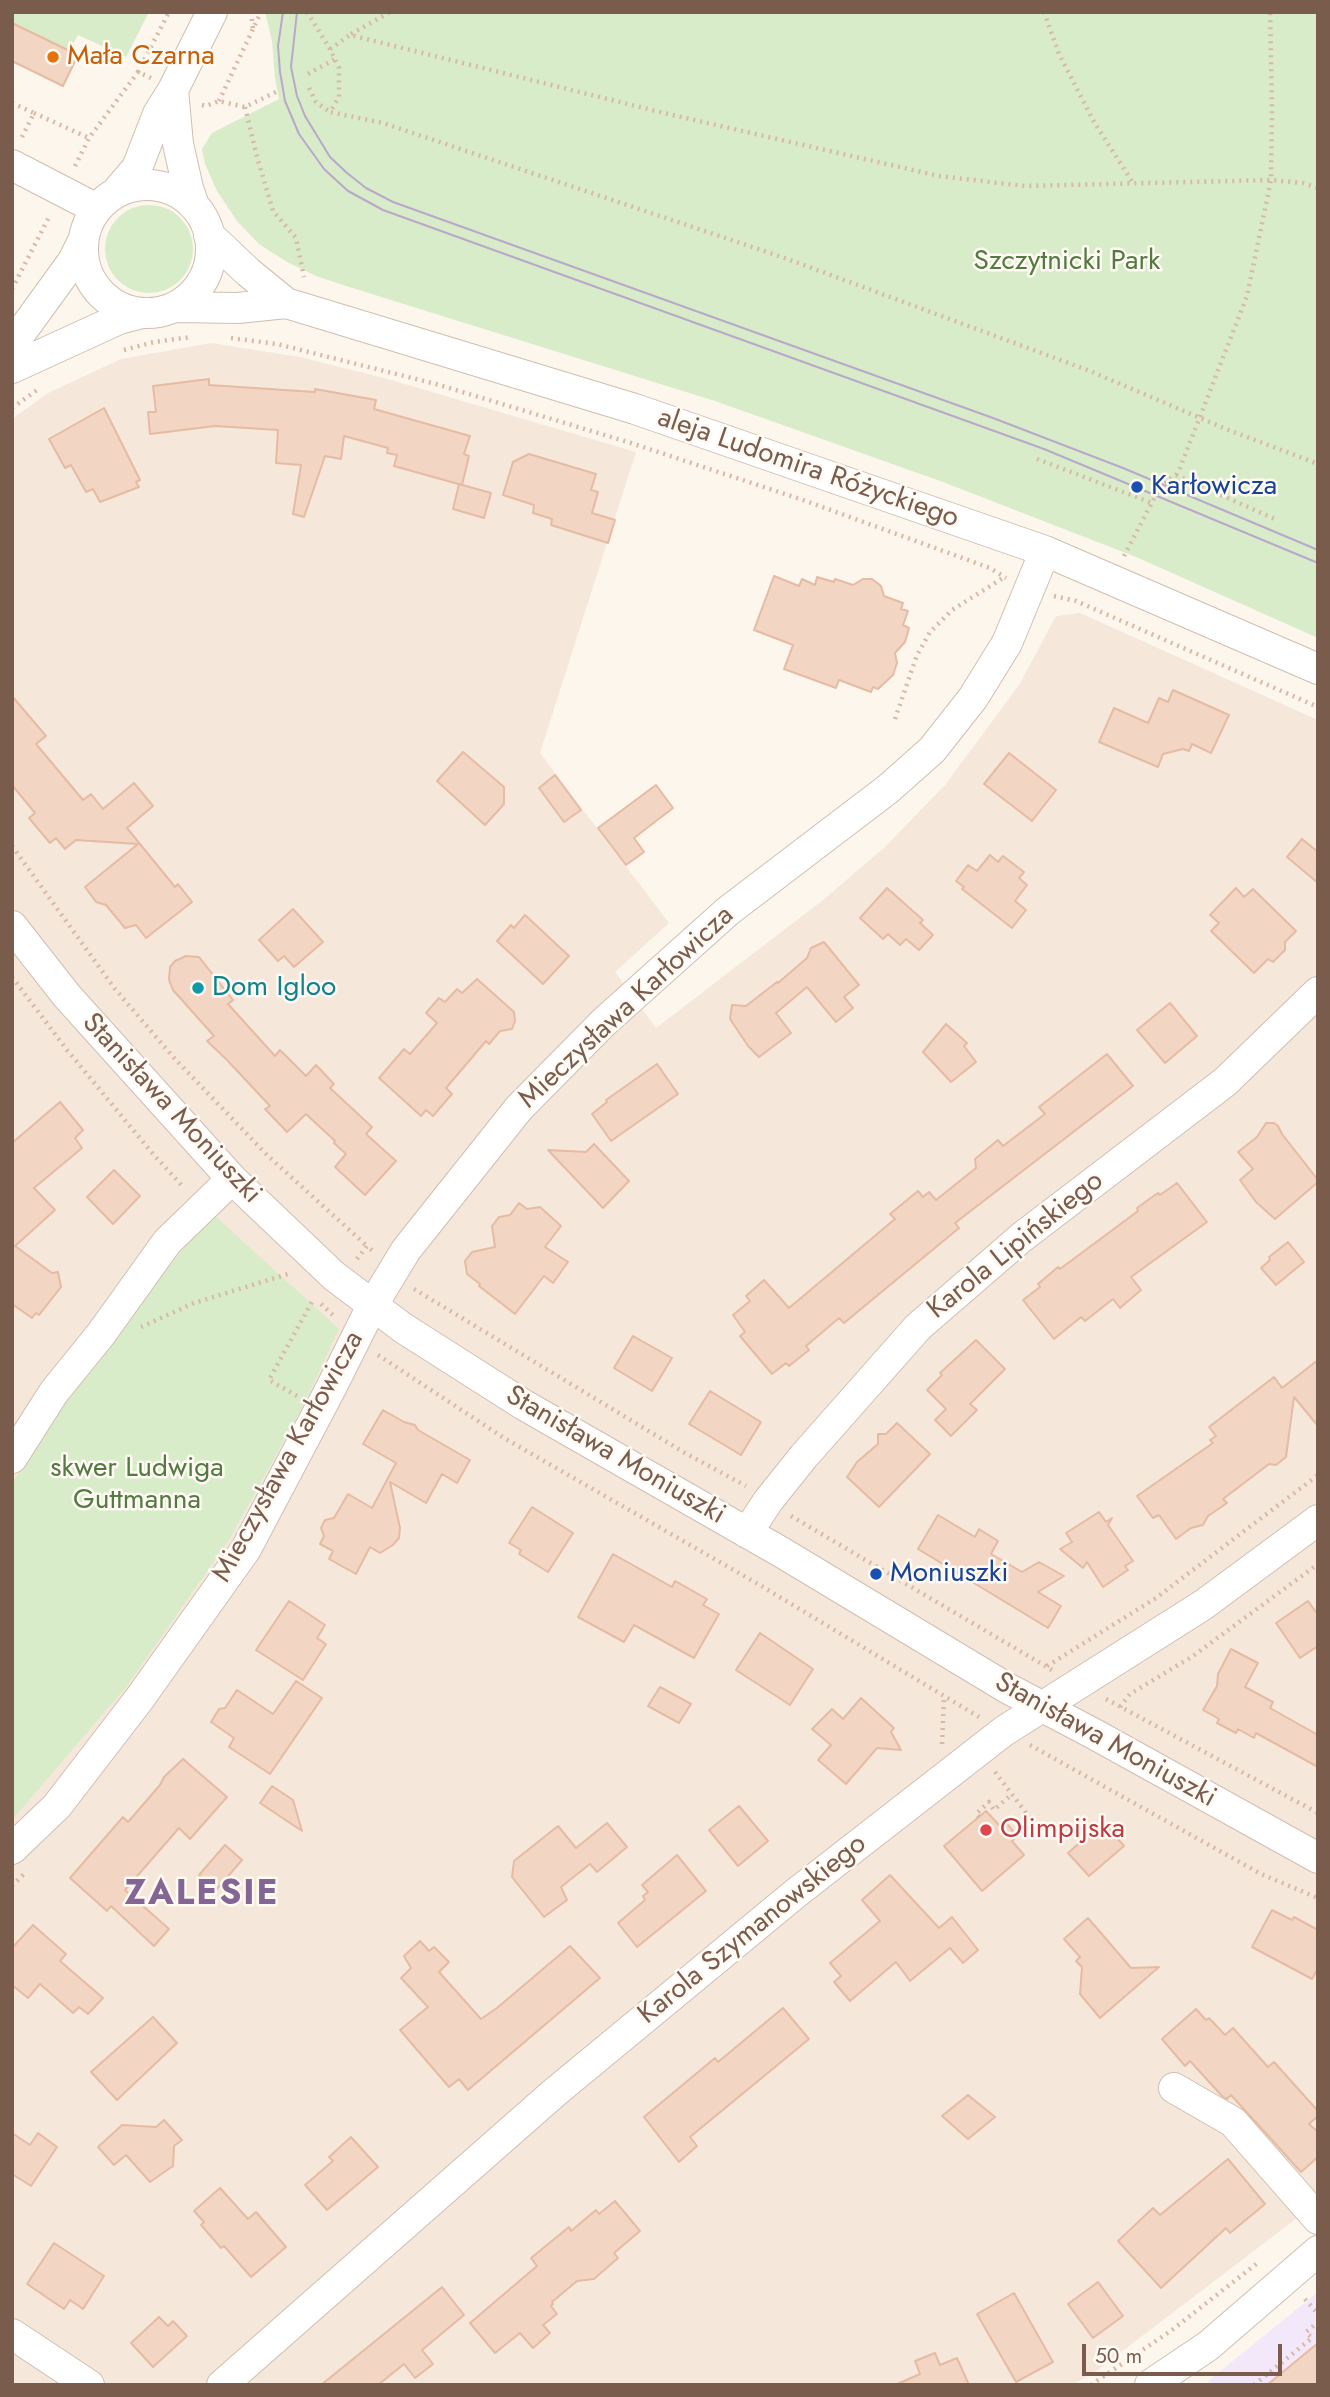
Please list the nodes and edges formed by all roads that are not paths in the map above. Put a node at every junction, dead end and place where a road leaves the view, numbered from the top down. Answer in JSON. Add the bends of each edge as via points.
{"nodes":[{"id":1,"x":212,"y":12,"type":"edge"},
{"id":2,"x":175,"y":91,"type":"junction"},
{"id":3,"x":15,"y":156,"type":"edge"},
{"id":4,"x":119,"y":189,"type":"junction"},
{"id":5,"x":194,"y":205,"type":"junction"},
{"id":6,"x":95,"y":208,"type":"junction"},
{"id":7,"x":209,"y":235,"type":"junction"},
{"id":8,"x":83,"y":240,"type":"junction"},
{"id":9,"x":286,"y":303,"type":"junction"},
{"id":10,"x":177,"y":307,"type":"junction"},
{"id":11,"x":142,"y":313,"type":"junction"},
{"id":12,"x":12,"y":345,"type":"edge"},
{"id":13,"x":12,"y":368,"type":"edge"},
{"id":14,"x":1045,"y":551,"type":"junction"},
{"id":15,"x":1318,"y":669,"type":"edge"},
{"id":16,"x":12,"y":926,"type":"edge"},
{"id":17,"x":1318,"y":992,"type":"edge"},
{"id":18,"x":232,"y":1179,"type":"junction"},
{"id":19,"x":372,"y":1306,"type":"junction"},
{"id":20,"x":12,"y":1458,"type":"edge"},
{"id":21,"x":1318,"y":1520,"type":"edge"},
{"id":22,"x":747,"y":1533,"type":"junction"},
{"id":23,"x":1044,"y":1707,"type":"junction"},
{"id":24,"x":12,"y":1849,"type":"edge"},
{"id":25,"x":1318,"y":1858,"type":"edge"},
{"id":26,"x":1174,"y":2088,"type":"dead end"},
{"id":27,"x":1318,"y":2219,"type":"edge"},
{"id":28,"x":1318,"y":2251,"type":"edge"},
{"id":29,"x":12,"y":2334,"type":"edge"},
{"id":30,"x":89,"y":2385,"type":"edge"},
{"id":31,"x":222,"y":2385,"type":"edge"},
{"id":32,"x":1150,"y":2385,"type":"edge"}],
"edges":[{"from":1,"to":2,"type":"street"},
{"from":2,"to":4,"type":"street","via":[[158,114],[137,168]]},
{"from":2,"to":5,"type":"street","via":[[178,144]]},
{"from":3,"to":6,"type":"street"},
{"from":4,"to":5,"type":"street","via":[[153,186]]},
{"from":4,"to":6,"type":"street"},
{"from":5,"to":7,"type":"street"},
{"from":6,"to":8,"type":"street"},
{"from":7,"to":9,"type":"street","name":"aleja Ludomira Różyckiego"},
{"from":7,"to":10,"type":"street","via":[[206,276]]},
{"from":8,"to":11,"type":"street","via":[[93,282],[122,308]]},
{"from":8,"to":12,"type":"street"},
{"from":9,"to":10,"type":"street","name":"aleja Ludomira Różyckiego"},
{"from":9,"to":14,"type":"street","name":"aleja Ludomira Różyckiego","via":[[635,409]]},
{"from":10,"to":11,"type":"street"},
{"from":11,"to":13,"type":"street","via":[[115,337]]},
{"from":14,"to":15,"type":"street","name":"aleja Ludomira Różyckiego"},
{"from":14,"to":19,"type":"street","name":"Mieczysława Karłowicza","via":[[1017,582],[1007,643],[973,698],[932,750],[728,911],[604,1022],[519,1108],[405,1250]]},
{"from":16,"to":18,"type":"street","name":"Stanisława Moniuszki","via":[[67,996]]},
{"from":17,"to":22,"type":"street","name":"Karola Lipińskiego","via":[[1224,1082],[1022,1237],[918,1327],[804,1456]]},
{"from":18,"to":19,"type":"street","name":"Stanisława Moniuszki"},
{"from":18,"to":20,"type":"street","via":[[167,1242],[54,1392]]},
{"from":19,"to":22,"type":"street","name":"Stanisława Moniuszki","via":[[524,1405]]},
{"from":19,"to":24,"type":"street","name":"Mieczysława Karłowicza","via":[[246,1549],[57,1806]]},
{"from":21,"to":23,"type":"street","name":"Karola Szymanowskiego","via":[[1203,1605]]},
{"from":22,"to":23,"type":"street","name":"Stanisława Moniuszki"},
{"from":23,"to":25,"type":"street","name":"Stanisława Moniuszki"},
{"from":23,"to":31,"type":"street","name":"Karola Szymanowskiego","via":[[1004,1731],[796,1892],[554,2093]]},
{"from":26,"to":27,"type":"street","via":[[1233,2122]]},
{"from":28,"to":32,"type":"street","via":[[1208,2346]]},
{"from":29,"to":30,"type":"street"}]}
